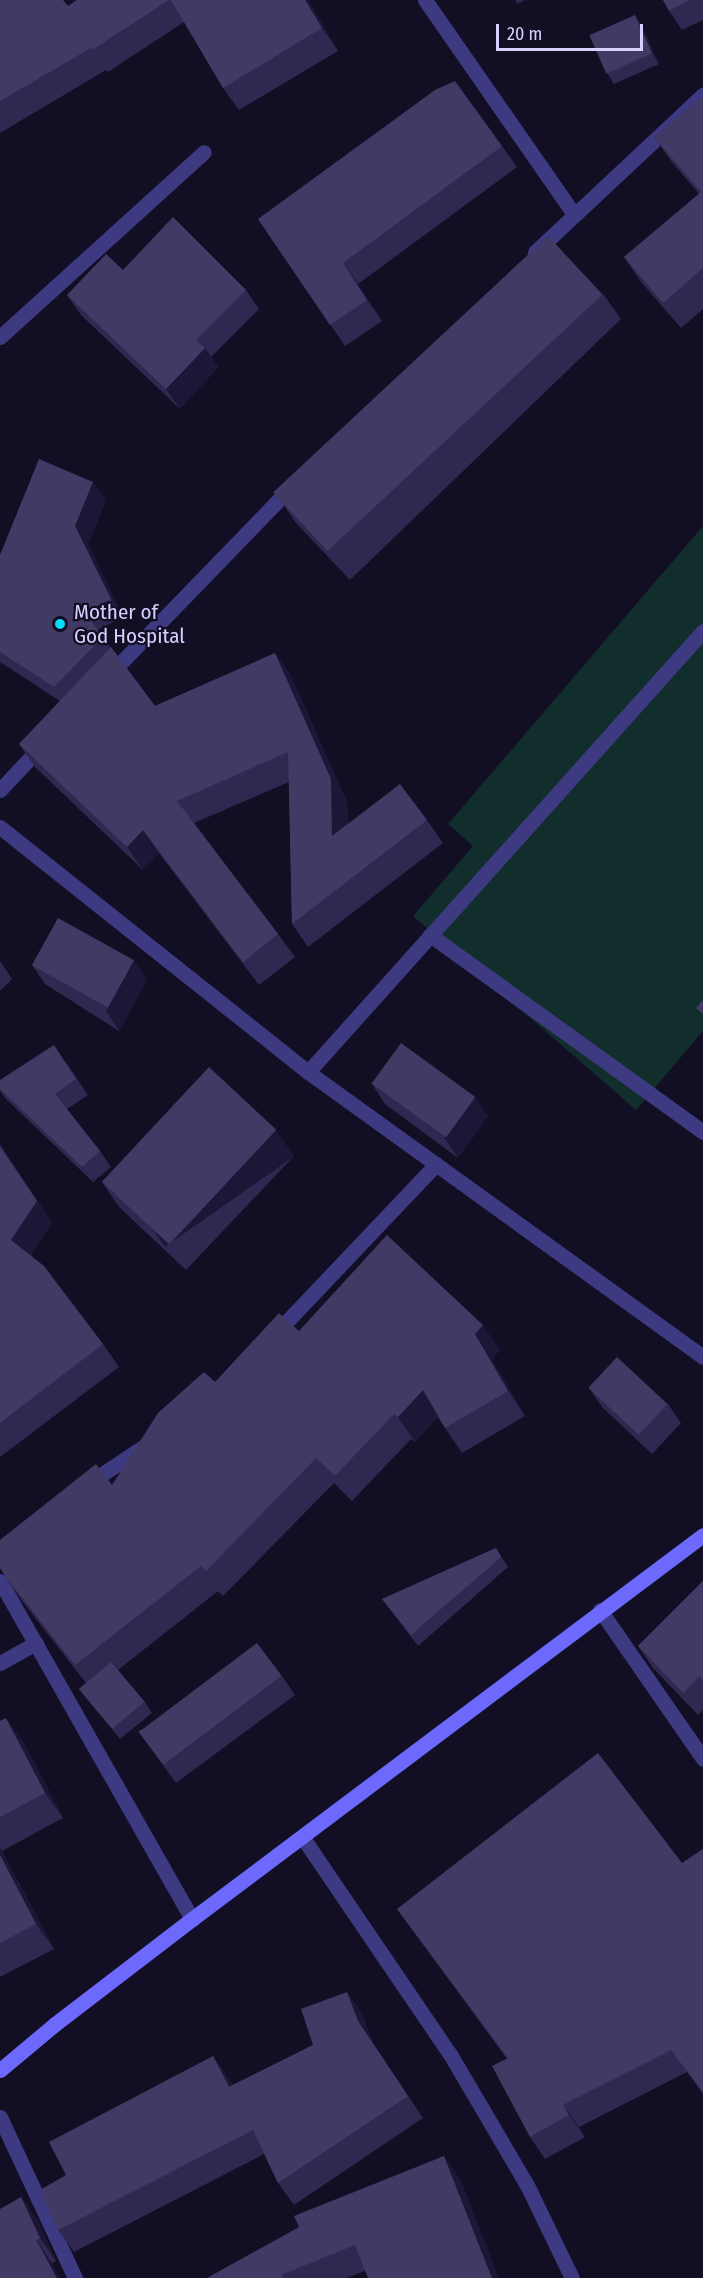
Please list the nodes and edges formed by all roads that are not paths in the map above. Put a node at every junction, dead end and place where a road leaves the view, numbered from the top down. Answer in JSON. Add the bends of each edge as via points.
{"nodes":[{"id":1,"x":425,"y":0,"type":"edge"},
{"id":2,"x":703,"y":95,"type":"edge"},
{"id":3,"x":204,"y":152,"type":"dead end"},
{"id":4,"x":574,"y":214,"type":"junction"},
{"id":5,"x":524,"y":263,"type":"edge"},
{"id":6,"x":0,"y":338,"type":"edge"},
{"id":7,"x":308,"y":471,"type":"edge"},
{"id":8,"x":703,"y":631,"type":"edge"},
{"id":9,"x":97,"y":688,"type":"edge"},
{"id":10,"x":57,"y":730,"type":"edge"},
{"id":11,"x":0,"y":790,"type":"edge"},
{"id":12,"x":0,"y":827,"type":"edge"},
{"id":13,"x":430,"y":935,"type":"junction"},
{"id":14,"x":308,"y":1072,"type":"junction"},
{"id":15,"x":703,"y":1132,"type":"edge"},
{"id":16,"x":436,"y":1164,"type":"junction"},
{"id":17,"x":261,"y":1348,"type":"edge"},
{"id":18,"x":703,"y":1357,"type":"edge"},
{"id":19,"x":159,"y":1437,"type":"edge"},
{"id":20,"x":69,"y":1495,"type":"edge"},
{"id":21,"x":703,"y":1534,"type":"edge"},
{"id":22,"x":0,"y":1581,"type":"edge"},
{"id":23,"x":600,"y":1611,"type":"junction"},
{"id":24,"x":36,"y":1643,"type":"junction"},
{"id":25,"x":0,"y":1664,"type":"edge"},
{"id":26,"x":703,"y":1759,"type":"edge"},
{"id":27,"x":303,"y":1838,"type":"junction"},
{"id":28,"x":192,"y":1919,"type":"junction"},
{"id":29,"x":0,"y":2070,"type":"edge"},
{"id":30,"x":0,"y":2117,"type":"edge"},
{"id":31,"x":75,"y":2278,"type":"edge"},
{"id":32,"x":572,"y":2278,"type":"edge"}],
"edges":[{"from":1,"to":4,"type":"street"},
{"from":2,"to":4,"type":"street"},
{"from":3,"to":6,"type":"street"},
{"from":4,"to":5,"type":"street"},
{"from":7,"to":9,"type":"street"},
{"from":8,"to":13,"type":"street"},
{"from":10,"to":11,"type":"street"},
{"from":12,"to":14,"type":"street"},
{"from":13,"to":14,"type":"street"},
{"from":13,"to":15,"type":"street"},
{"from":14,"to":16,"type":"street"},
{"from":16,"to":17,"type":"street"},
{"from":16,"to":18,"type":"street"},
{"from":19,"to":20,"type":"street"},
{"from":21,"to":23,"type":"main road"},
{"from":22,"to":24,"type":"street"},
{"from":23,"to":26,"type":"street"},
{"from":23,"to":27,"type":"main road"},
{"from":24,"to":25,"type":"street"},
{"from":24,"to":28,"type":"street"},
{"from":27,"to":28,"type":"main road"},
{"from":27,"to":32,"type":"street","via":[[450,2054],[527,2185]]},
{"from":28,"to":29,"type":"main road"},
{"from":30,"to":31,"type":"street"}]}
